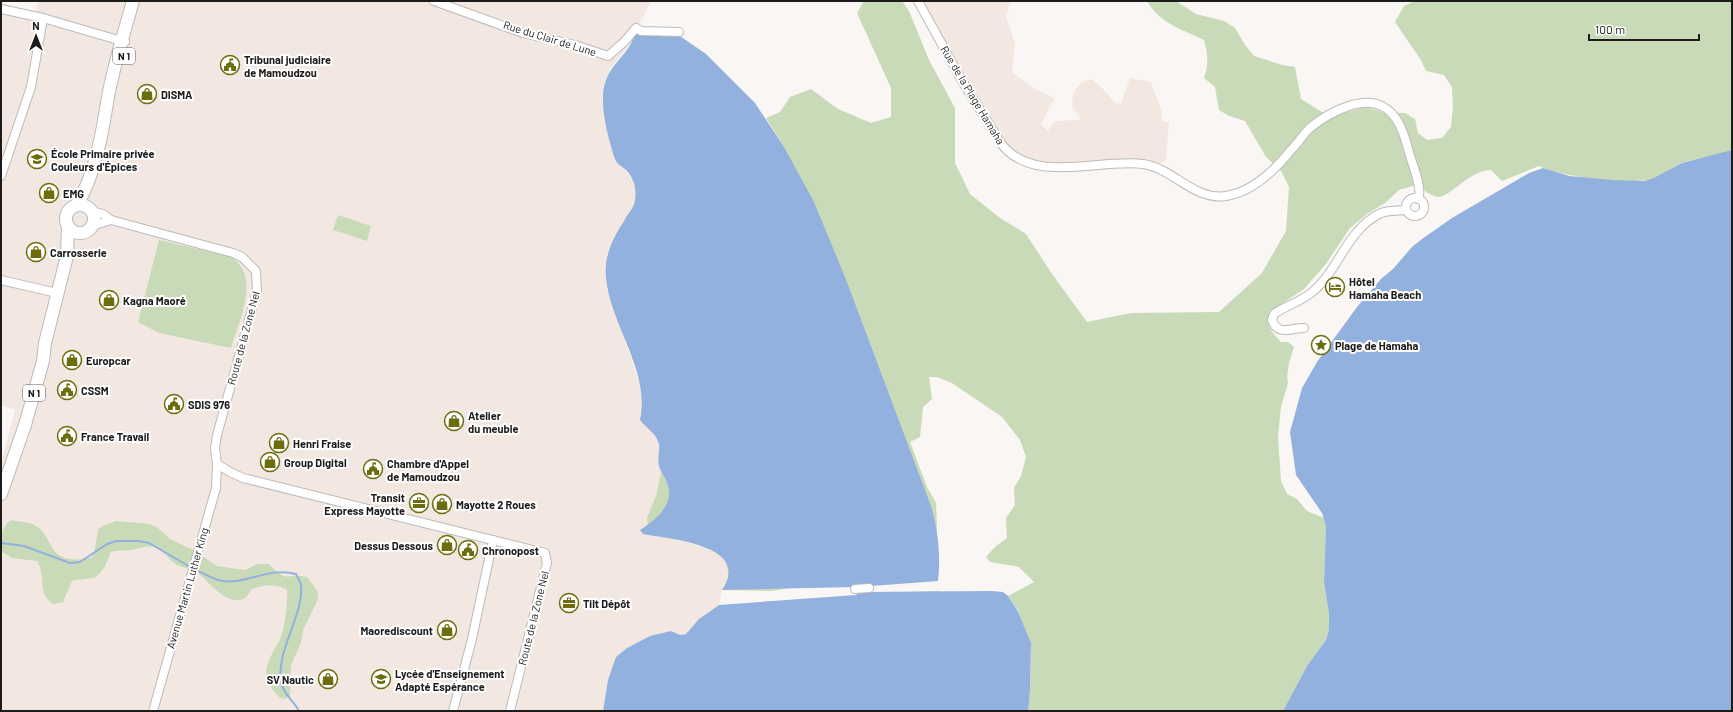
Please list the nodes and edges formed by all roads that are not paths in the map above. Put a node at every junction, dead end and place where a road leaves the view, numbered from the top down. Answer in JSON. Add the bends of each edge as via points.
{"nodes":[{"id":1,"x":133,"y":1,"type":"edge"},
{"id":2,"x":139,"y":1,"type":"edge"},
{"id":3,"x":434,"y":1,"type":"edge"},
{"id":4,"x":918,"y":1,"type":"edge"},
{"id":5,"x":1,"y":9,"type":"edge"},
{"id":6,"x":43,"y":18,"type":"junction"},
{"id":7,"x":679,"y":32,"type":"dead end"},
{"id":8,"x":123,"y":42,"type":"junction"},
{"id":9,"x":107,"y":110,"type":"junction"},
{"id":10,"x":1,"y":176,"type":"edge"},
{"id":11,"x":1418,"y":199,"type":"junction"},
{"id":12,"x":85,"y":208,"type":"junction"},
{"id":13,"x":1406,"y":210,"type":"junction"},
{"id":14,"x":111,"y":220,"type":"junction"},
{"id":15,"x":68,"y":227,"type":"junction"},
{"id":16,"x":87,"y":229,"type":"junction"},
{"id":17,"x":67,"y":256,"type":"junction"},
{"id":18,"x":1,"y":280,"type":"edge"},
{"id":19,"x":56,"y":297,"type":"junction"},
{"id":20,"x":1304,"y":328,"type":"dead end"},
{"id":21,"x":217,"y":464,"type":"junction"},
{"id":22,"x":2,"y":489,"type":"edge"},
{"id":23,"x":493,"y":540,"type":"junction"},
{"id":24,"x":869,"y":588,"type":"dead end"},
{"id":25,"x":855,"y":589,"type":"dead end"},
{"id":26,"x":153,"y":711,"type":"edge"},
{"id":27,"x":453,"y":711,"type":"edge"},
{"id":28,"x":510,"y":711,"type":"edge"}],
"edges":[{"from":1,"to":8,"type":"main road","number":"N 1"},
{"from":2,"to":9,"type":"main road","number":"N 1","via":[[117,84]]},
{"from":3,"to":7,"type":"street","name":"Rue du Clair de Lune","via":[[523,33],[608,56],[636,28],[640,31]]},
{"from":4,"to":11,"type":"street","name":"Rue de la Plage Hamaha","via":[[961,79],[1000,142],[1006,150],[1030,164],[1072,167],[1127,162],[1145,164],[1157,167],[1209,196],[1225,196],[1247,189],[1263,178],[1310,128],[1333,111],[1372,103],[1388,110],[1402,130],[1418,185]]},
{"from":5,"to":6,"type":"street"},
{"from":6,"to":8,"type":"street"},
{"from":6,"to":10,"type":"street","via":[[30,91]]},
{"from":8,"to":9,"type":"main road","number":"N 1"},
{"from":9,"to":12,"type":"main road","number":"N 1","via":[[87,187]]},
{"from":11,"to":13,"type":"street","via":[[1409,201]]},
{"from":11,"to":13,"type":"street","via":[[1424,209],[1420,214],[1414,216]]},
{"from":12,"to":14,"type":"street","name":"Route de la Zone Nel","via":[[103,214]]},
{"from":12,"to":15,"type":"main road","number":"N 1","via":[[70,209],[66,216]]},
{"from":12,"to":16,"type":"main road","number":"N 1","via":[[94,218]]},
{"from":13,"to":20,"type":"street","via":[[1380,213],[1365,223],[1311,293],[1274,314],[1272,320],[1281,331]]},
{"from":14,"to":16,"type":"street"},
{"from":14,"to":21,"type":"street","name":"Route de la Zone Nel","via":[[233,253],[256,271],[257,291],[217,435]]},
{"from":15,"to":16,"type":"main road","via":[[75,232]]},
{"from":15,"to":17,"type":"main road","number":"N 1"},
{"from":16,"to":17,"type":"main road","number":"N 1"},
{"from":17,"to":19,"type":"main road","number":"N 1"},
{"from":18,"to":19,"type":"street"},
{"from":19,"to":22,"type":"main road","number":"N 1","via":[[40,374]]},
{"from":21,"to":23,"type":"street","name":"Route de la Zone Nel","via":[[243,478]]},
{"from":21,"to":26,"type":"street","name":"Avenue Martin Luther King","via":[[216,488]]},
{"from":23,"to":27,"type":"street","via":[[472,639]]},
{"from":23,"to":28,"type":"street","name":"Route de la Zone Nel","via":[[545,553],[547,563]]},
{"from":24,"to":25,"type":"street"}]}
